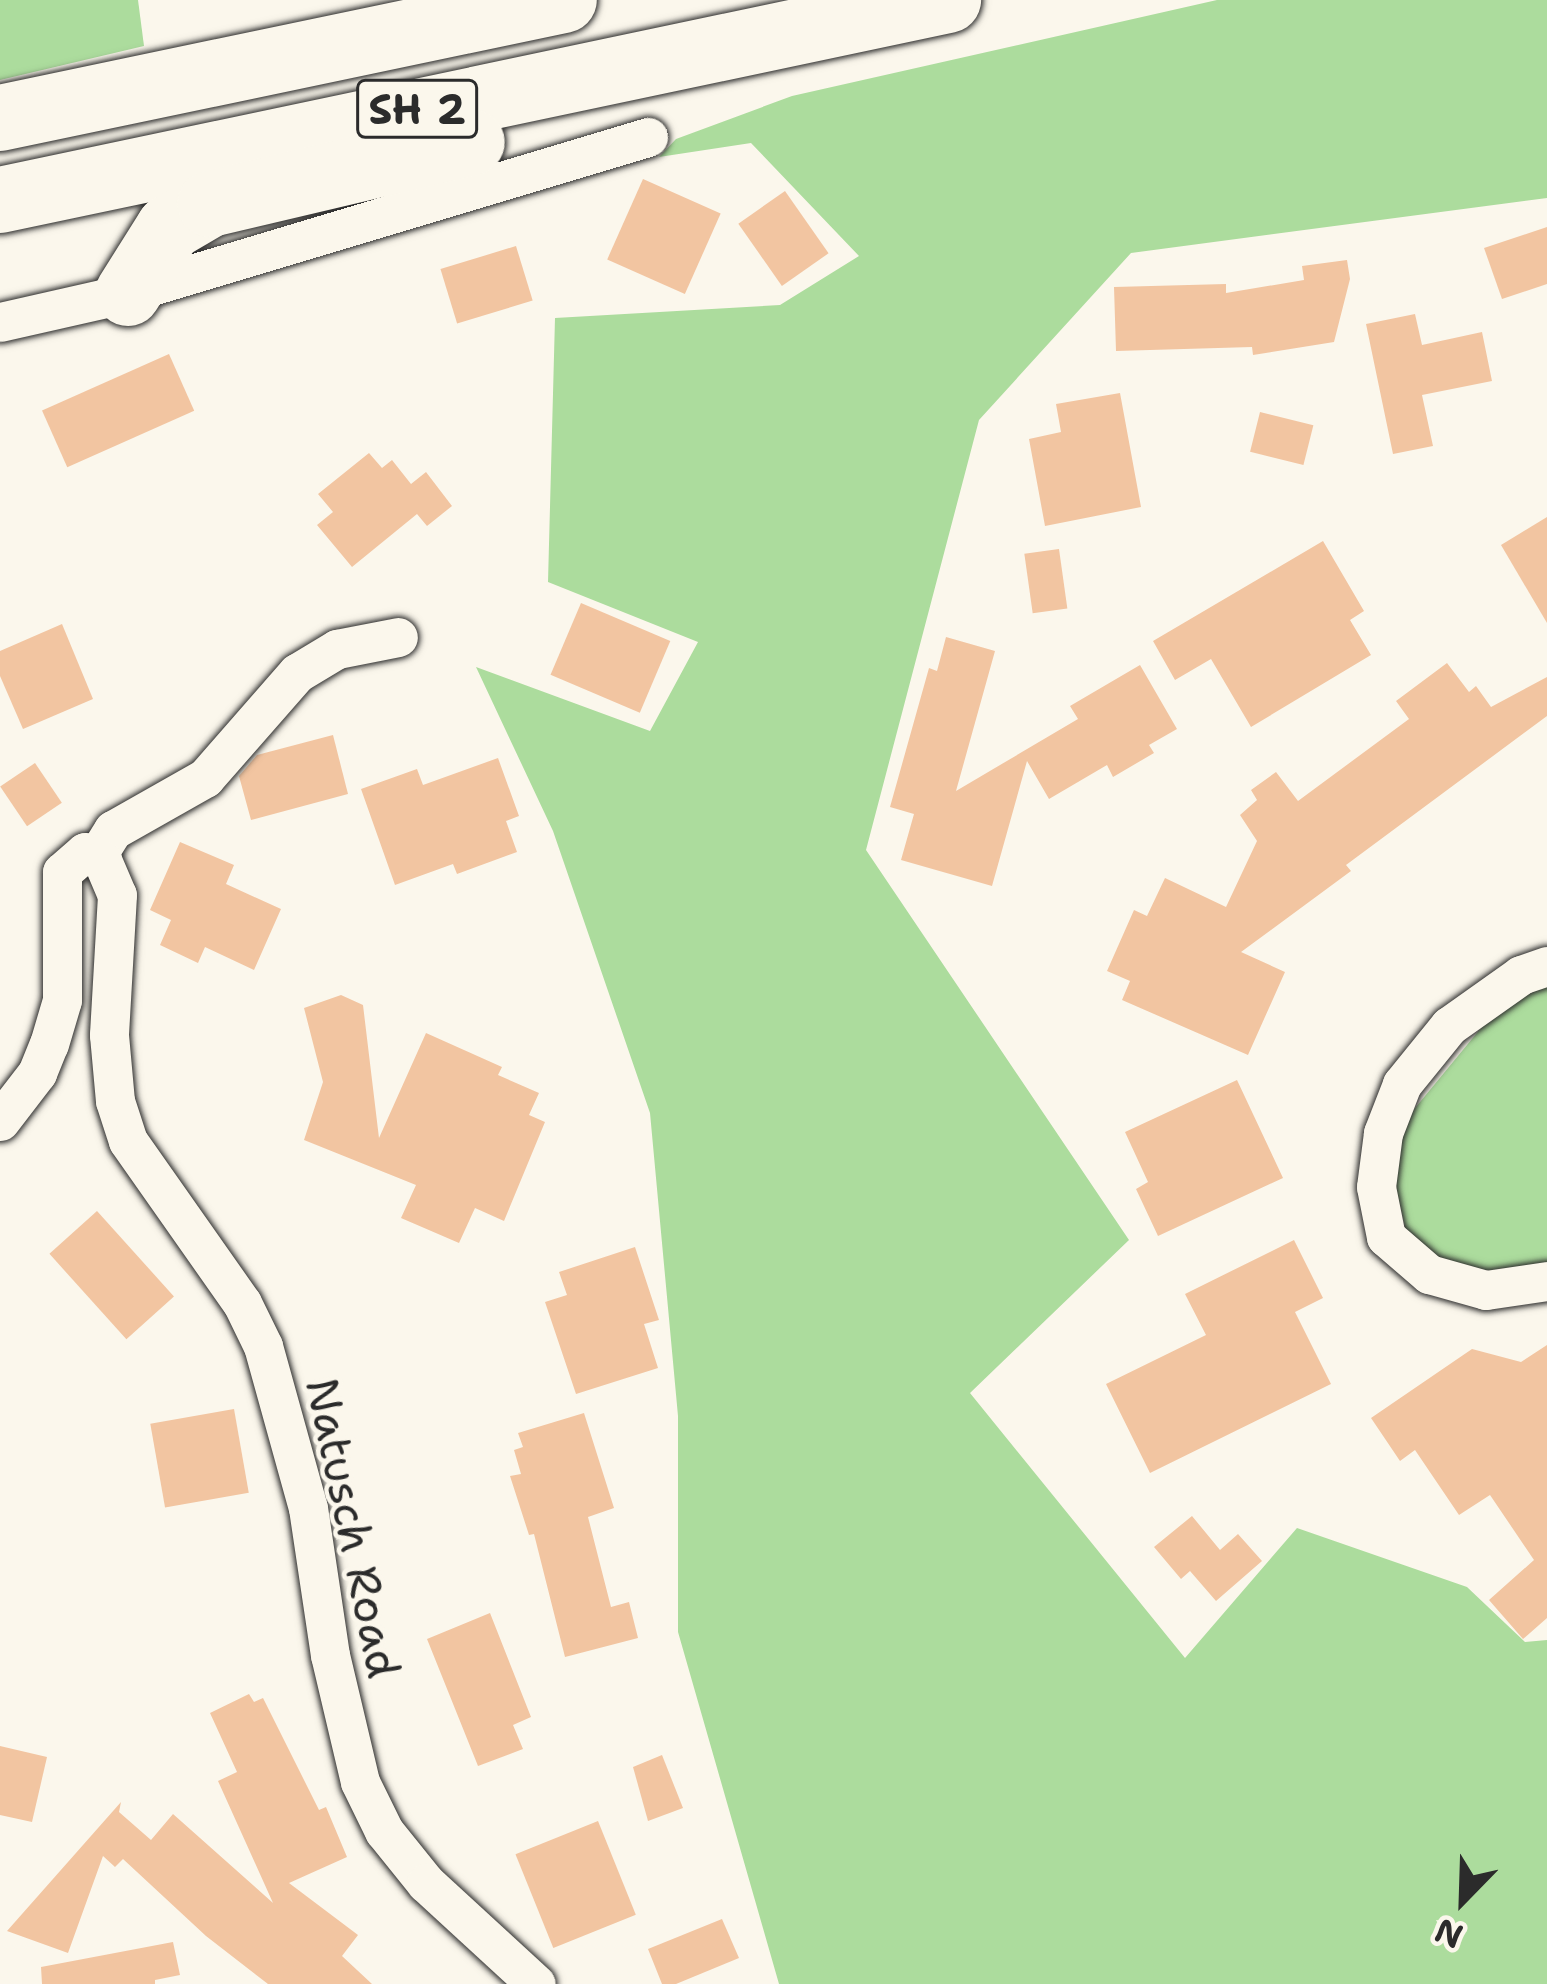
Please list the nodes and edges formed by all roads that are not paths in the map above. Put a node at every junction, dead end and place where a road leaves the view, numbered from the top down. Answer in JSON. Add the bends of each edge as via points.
{"nodes":[{"id":1,"x":564,"y":0,"type":"edge"},
{"id":2,"x":948,"y":0,"type":"edge"},
{"id":3,"x":836,"y":24,"type":"junction"},
{"id":4,"x":0,"y":118,"type":"edge"},
{"id":5,"x":648,"y":136,"type":"dead end"},
{"id":6,"x":0,"y":200,"type":"edge"},
{"id":7,"x":128,"y":292,"type":"junction"},
{"id":8,"x":0,"y":322,"type":"edge"},
{"id":9,"x":398,"y":638,"type":"dead end"},
{"id":10,"x":96,"y":857,"type":"junction"},
{"id":11,"x":1547,"y":966,"type":"edge"},
{"id":12,"x":0,"y":1120,"type":"edge"},
{"id":13,"x":1547,"y":1281,"type":"edge"},
{"id":14,"x":536,"y":1984,"type":"edge"}],
"edges":[{"from":1,"to":4,"type":"highway","number":"SH 2"},
{"from":2,"to":3,"type":"highway","number":"SH 2"},
{"from":3,"to":6,"type":"highway","number":"SH 2"},
{"from":3,"to":7,"type":"highway","via":[[491,137],[209,205],[169,228]]},
{"from":5,"to":7,"type":"street"},
{"from":7,"to":8,"type":"street"},
{"from":9,"to":10,"type":"street","via":[[338,649],[297,673],[205,778],[112,830]]},
{"from":10,"to":12,"type":"street","via":[[74,857],[62,872],[62,1000],[37,1073]]},
{"from":10,"to":14,"type":"street","name":"Natusch Road","via":[[117,896],[109,1035],[115,1101],[128,1141],[242,1303],[263,1346],[308,1508],[341,1715],[360,1782],[384,1831],[426,1883]]},
{"from":11,"to":13,"type":"street","via":[[1449,1026],[1402,1084],[1383,1133],[1376,1187],[1386,1238],[1430,1274],[1486,1290]]}]}
